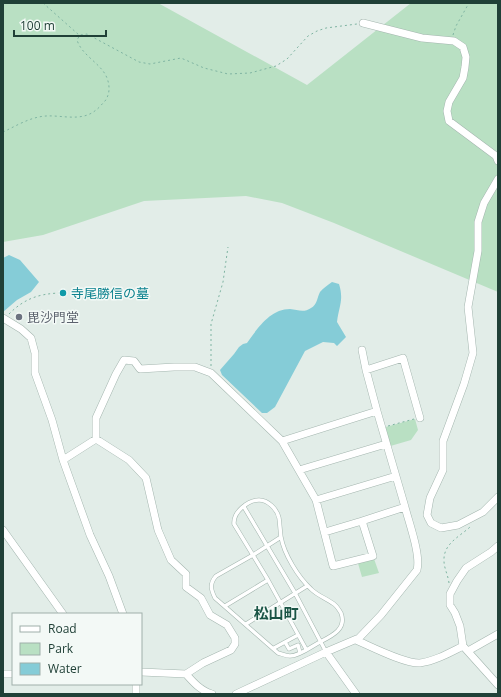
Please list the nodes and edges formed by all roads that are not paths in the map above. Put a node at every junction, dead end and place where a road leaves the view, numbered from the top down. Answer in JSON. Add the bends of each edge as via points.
{"nodes":[{"id":1,"x":363,"y":23,"type":"road end"},
{"id":2,"x":498,"y":162,"type":"edge"},
{"id":3,"x":498,"y":179,"type":"edge"},
{"id":4,"x":4,"y":319,"type":"edge"},
{"id":5,"x":362,"y":350,"type":"dead end"},
{"id":6,"x":366,"y":370,"type":"junction"},
{"id":7,"x":377,"y":411,"type":"junction"},
{"id":8,"x":420,"y":418,"type":"road end"},
{"id":9,"x":96,"y":439,"type":"junction"},
{"id":10,"x":282,"y":441,"type":"junction"},
{"id":11,"x":386,"y":444,"type":"junction"},
{"id":12,"x":63,"y":460,"type":"junction"},
{"id":13,"x":299,"y":470,"type":"junction"},
{"id":14,"x":396,"y":476,"type":"junction"},
{"id":15,"x":498,"y":497,"type":"edge"},
{"id":16,"x":316,"y":500,"type":"junction"},
{"id":17,"x":244,"y":507,"type":"junction"},
{"id":18,"x":404,"y":507,"type":"junction"},
{"id":19,"x":362,"y":521,"type":"junction"},
{"id":20,"x":3,"y":530,"type":"edge"},
{"id":21,"x":325,"y":532,"type":"junction"},
{"id":22,"x":281,"y":537,"type":"junction"},
{"id":23,"x":267,"y":545,"type":"junction"},
{"id":24,"x":498,"y":546,"type":"edge"},
{"id":25,"x":253,"y":555,"type":"junction"},
{"id":26,"x":268,"y":580,"type":"junction"},
{"id":27,"x":307,"y":586,"type":"junction"},
{"id":28,"x":294,"y":593,"type":"junction"},
{"id":29,"x":280,"y":603,"type":"junction"},
{"id":30,"x":224,"y":606,"type":"junction"},
{"id":31,"x":62,"y":613,"type":"edge"},
{"id":32,"x":123,"y":613,"type":"edge"},
{"id":33,"x":246,"y":624,"type":"junction"},
{"id":34,"x":498,"y":634,"type":"edge"},
{"id":35,"x":298,"y":635,"type":"junction"},
{"id":36,"x":356,"y":640,"type":"junction"},
{"id":37,"x":321,"y":641,"type":"junction"},
{"id":38,"x":285,"y":642,"type":"junction"},
{"id":39,"x":274,"y":648,"type":"junction"},
{"id":40,"x":465,"y":648,"type":"junction"},
{"id":41,"x":306,"y":650,"type":"junction"},
{"id":42,"x":326,"y":652,"type":"junction"},
{"id":43,"x":300,"y":653,"type":"junction"},
{"id":44,"x":142,"y":672,"type":"edge"},
{"id":45,"x":186,"y":674,"type":"junction"},
{"id":46,"x":498,"y":685,"type":"edge"},
{"id":47,"x":212,"y":694,"type":"edge"},
{"id":48,"x":236,"y":694,"type":"edge"},
{"id":49,"x":356,"y":694,"type":"edge"}],
"edges":[{"from":1,"to":2,"type":"street","via":[[422,38],[452,41],[463,47],[466,57],[463,78],[449,102],[449,121],[496,156]]},
{"from":3,"to":15,"type":"street","via":[[484,202],[478,222],[478,251],[468,307],[473,353],[443,441],[443,470],[430,498],[427,516],[431,523],[441,528],[458,525],[483,512]]},
{"from":4,"to":12,"type":"street","via":[[31,338],[35,353],[35,373]]},
{"from":5,"to":6,"type":"street"},
{"from":6,"to":7,"type":"street"},
{"from":6,"to":8,"type":"street","via":[[403,358]]},
{"from":7,"to":10,"type":"street"},
{"from":7,"to":11,"type":"street"},
{"from":9,"to":10,"type":"street","via":[[96,418],[124,360],[134,361],[140,369],[195,367],[211,373]]},
{"from":9,"to":12,"type":"street"},
{"from":9,"to":45,"type":"street","via":[[129,460],[146,478],[158,530],[171,560],[186,574],[186,587],[200,598],[210,615],[227,625],[235,638],[231,650]]},
{"from":10,"to":13,"type":"street"},
{"from":11,"to":13,"type":"street"},
{"from":11,"to":14,"type":"street"},
{"from":12,"to":32,"type":"street","via":[[90,535]]},
{"from":13,"to":16,"type":"street"},
{"from":14,"to":16,"type":"street"},
{"from":14,"to":18,"type":"street"},
{"from":16,"to":21,"type":"street"},
{"from":17,"to":22,"type":"lane","via":[[259,500],[269,503],[279,516]]},
{"from":17,"to":23,"type":"lane"},
{"from":17,"to":25,"type":"lane","via":[[235,515],[234,524]]},
{"from":18,"to":19,"type":"street"},
{"from":18,"to":36,"type":"street","via":[[417,554],[417,570],[381,615]]},
{"from":19,"to":21,"type":"street"},
{"from":19,"to":21,"type":"street","via":[[373,556],[333,566]]},
{"from":20,"to":31,"type":"street"},
{"from":22,"to":23,"type":"lane"},
{"from":22,"to":27,"type":"lane","via":[[283,546]]},
{"from":23,"to":25,"type":"lane"},
{"from":23,"to":28,"type":"lane"},
{"from":24,"to":40,"type":"street","via":[[466,568],[450,594],[450,605],[460,626]]},
{"from":25,"to":26,"type":"lane"},
{"from":25,"to":30,"type":"lane","via":[[216,576],[212,581],[210,590]]},
{"from":26,"to":29,"type":"lane"},
{"from":26,"to":30,"type":"lane"},
{"from":27,"to":28,"type":"lane"},
{"from":27,"to":37,"type":"lane","via":[[335,604],[342,615],[340,630]]},
{"from":28,"to":29,"type":"lane"},
{"from":28,"to":37,"type":"lane"},
{"from":29,"to":33,"type":"lane"},
{"from":29,"to":35,"type":"lane"},
{"from":30,"to":33,"type":"lane"},
{"from":33,"to":39,"type":"lane"},
{"from":34,"to":40,"type":"street"},
{"from":35,"to":38,"type":"lane"},
{"from":35,"to":41,"type":"lane"},
{"from":36,"to":40,"type":"street","via":[[396,657],[418,663]]},
{"from":36,"to":42,"type":"street"},
{"from":37,"to":41,"type":"lane"},
{"from":37,"to":42,"type":"lane"},
{"from":38,"to":39,"type":"lane"},
{"from":38,"to":43,"type":"lane","via":[[289,650],[298,645]]},
{"from":39,"to":43,"type":"lane","via":[[278,653],[291,656]]},
{"from":40,"to":46,"type":"street"},
{"from":41,"to":43,"type":"lane"},
{"from":42,"to":48,"type":"street"},
{"from":42,"to":49,"type":"street"},
{"from":44,"to":45,"type":"street"},
{"from":45,"to":47,"type":"street","via":[[197,686]]}]}
